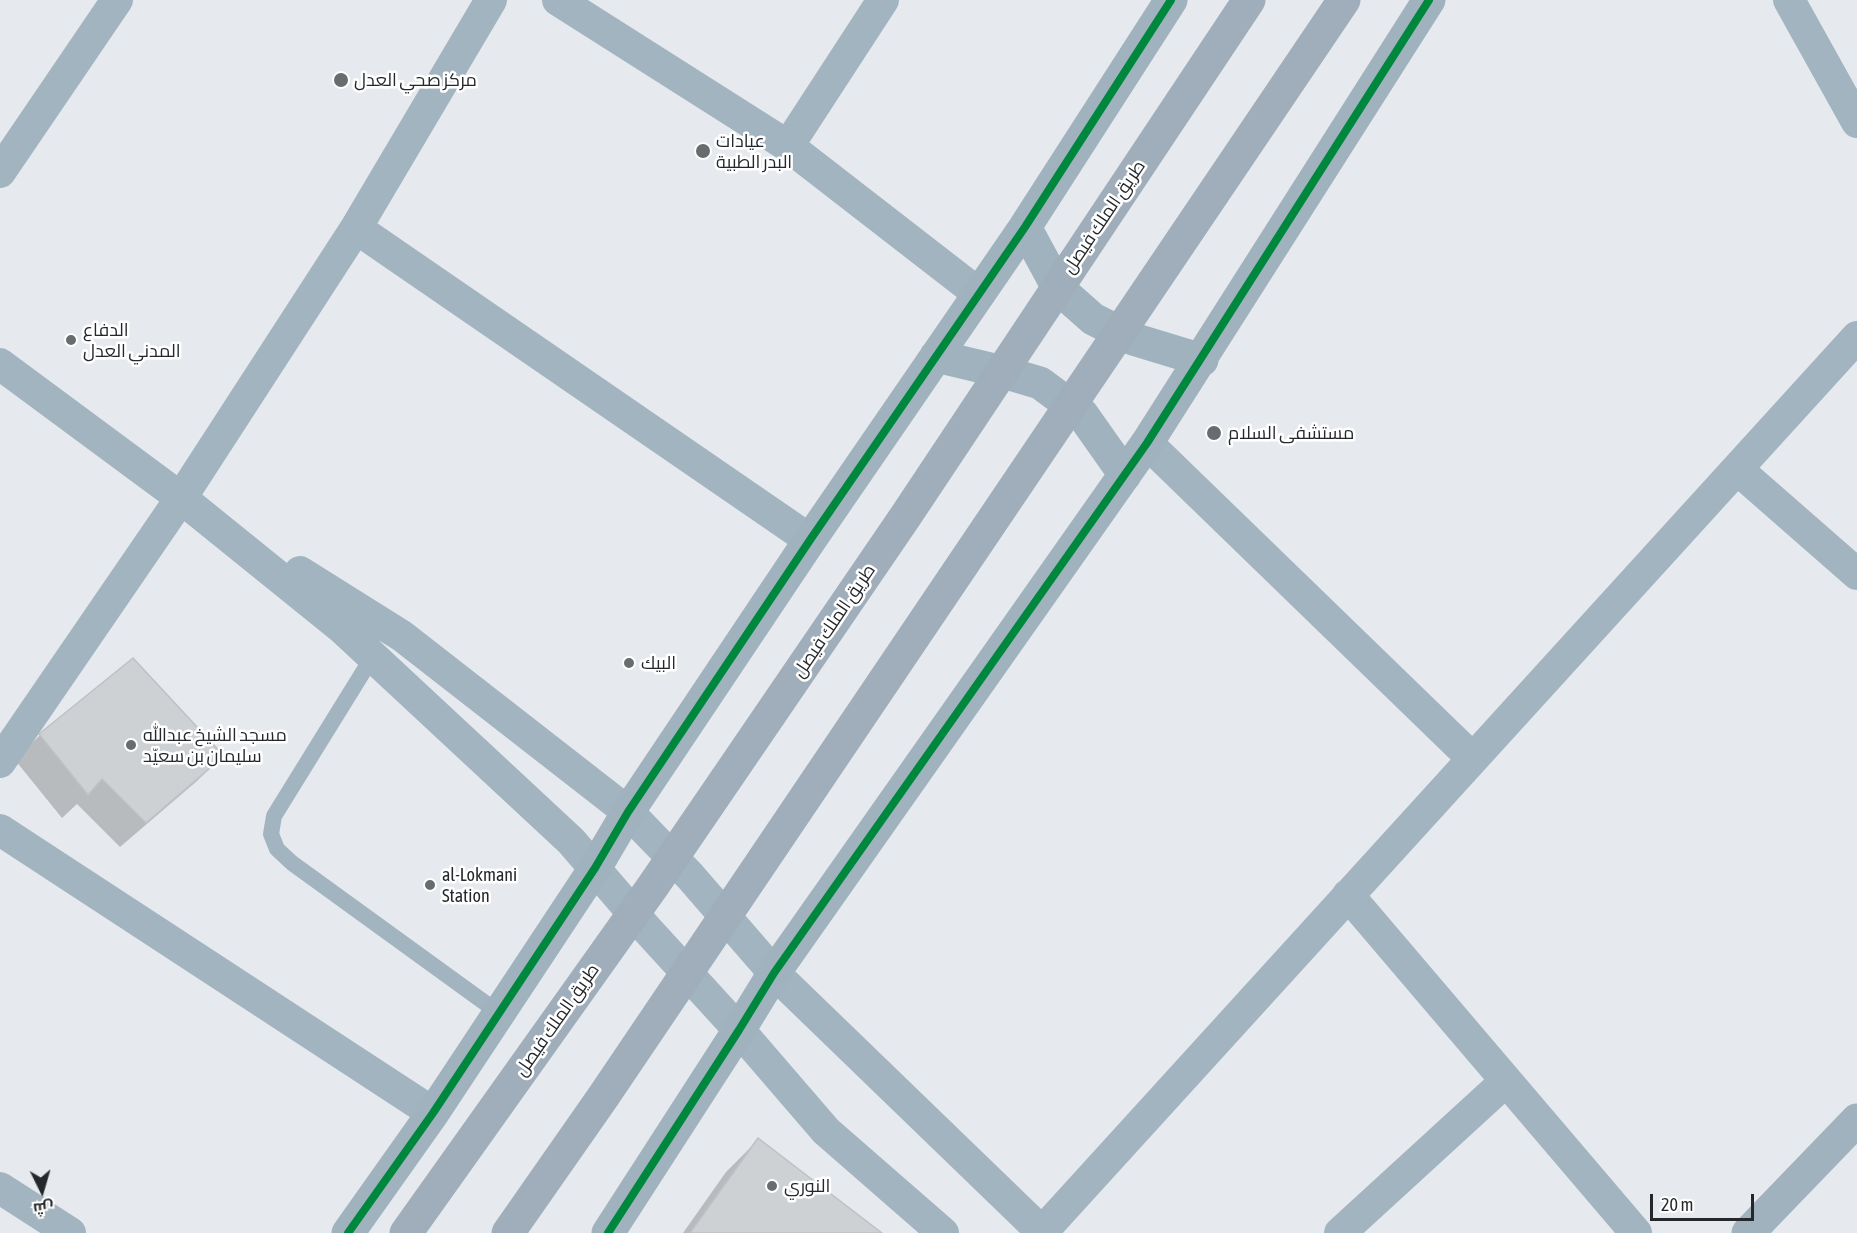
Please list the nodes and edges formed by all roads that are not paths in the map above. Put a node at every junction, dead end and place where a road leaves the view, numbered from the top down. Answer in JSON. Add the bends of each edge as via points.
{"nodes":[{"id":1,"x":117,"y":0,"type":"edge"},
{"id":2,"x":491,"y":0,"type":"edge"},
{"id":3,"x":558,"y":0,"type":"edge"},
{"id":4,"x":883,"y":0,"type":"edge"},
{"id":5,"x":1171,"y":0,"type":"edge"},
{"id":6,"x":1249,"y":0,"type":"edge"},
{"id":7,"x":1344,"y":0,"type":"edge"},
{"id":8,"x":1429,"y":0,"type":"edge"},
{"id":9,"x":1789,"y":0,"type":"edge"},
{"id":10,"x":1857,"y":122,"type":"edge"},
{"id":11,"x":788,"y":146,"type":"junction"},
{"id":12,"x":0,"y":172,"type":"edge"},
{"id":13,"x":1025,"y":227,"type":"junction"},
{"id":14,"x":356,"y":228,"type":"junction"},
{"id":15,"x":979,"y":294,"type":"junction"},
{"id":16,"x":1857,"y":337,"type":"edge"},
{"id":17,"x":936,"y":356,"type":"junction"},
{"id":18,"x":1202,"y":360,"type":"junction"},
{"id":19,"x":0,"y":364,"type":"edge"},
{"id":20,"x":1147,"y":443,"type":"junction"},
{"id":21,"x":1737,"y":469,"type":"junction"},
{"id":22,"x":1125,"y":475,"type":"junction"},
{"id":23,"x":181,"y":498,"type":"junction"},
{"id":24,"x":810,"y":540,"type":"junction"},
{"id":25,"x":1857,"y":574,"type":"edge"},
{"id":26,"x":372,"y":656,"type":"junction"},
{"id":27,"x":1472,"y":758,"type":"junction"},
{"id":28,"x":0,"y":762,"type":"edge"},
{"id":29,"x":628,"y":812,"type":"junction"},
{"id":30,"x":0,"y":830,"type":"edge"},
{"id":31,"x":595,"y":868,"type":"junction"},
{"id":32,"x":1348,"y":895,"type":"junction"},
{"id":33,"x":774,"y":973,"type":"junction"},
{"id":34,"x":499,"y":1013,"type":"junction"},
{"id":35,"x":739,"y":1030,"type":"junction"},
{"id":36,"x":1506,"y":1081,"type":"junction"},
{"id":37,"x":433,"y":1113,"type":"junction"},
{"id":38,"x":1857,"y":1120,"type":"edge"},
{"id":39,"x":0,"y":1188,"type":"edge"},
{"id":40,"x":60,"y":1230,"type":"edge"},
{"id":41,"x":1042,"y":1232,"type":"edge"},
{"id":42,"x":348,"y":1233,"type":"edge"},
{"id":43,"x":406,"y":1233,"type":"edge"},
{"id":44,"x":508,"y":1233,"type":"edge"},
{"id":45,"x":608,"y":1233,"type":"edge"},
{"id":46,"x":943,"y":1233,"type":"edge"},
{"id":47,"x":1340,"y":1233,"type":"edge"},
{"id":48,"x":1636,"y":1233,"type":"edge"},
{"id":49,"x":1748,"y":1233,"type":"edge"}],
"edges":[{"from":1,"to":12,"type":"street"},
{"from":2,"to":14,"type":"street"},
{"from":3,"to":11,"type":"street"},
{"from":4,"to":11,"type":"street"},
{"from":5,"to":13,"type":"street"},
{"from":6,"to":43,"type":"highway","name":"طريق الملك فيصل","via":[[653,886]]},
{"from":7,"to":44,"type":"highway"},
{"from":8,"to":18,"type":"street"},
{"from":9,"to":10,"type":"street"},
{"from":11,"to":15,"type":"street"},
{"from":13,"to":15,"type":"street"},
{"from":13,"to":18,"type":"street","via":[[1058,288],[1093,319],[1133,339]]},
{"from":14,"to":23,"type":"street"},
{"from":14,"to":24,"type":"street"},
{"from":15,"to":17,"type":"street"},
{"from":16,"to":21,"type":"street"},
{"from":17,"to":22,"type":"street","via":[[1041,383],[1082,414]]},
{"from":17,"to":24,"type":"street"},
{"from":18,"to":20,"type":"street"},
{"from":19,"to":23,"type":"street"},
{"from":20,"to":22,"type":"street"},
{"from":20,"to":27,"type":"street"},
{"from":21,"to":25,"type":"street"},
{"from":21,"to":27,"type":"street"},
{"from":22,"to":33,"type":"street"},
{"from":23,"to":26,"type":"street"},
{"from":23,"to":28,"type":"street"},
{"from":23,"to":29,"type":"street","via":[[402,636]]},
{"from":24,"to":29,"type":"street"},
{"from":26,"to":31,"type":"street","via":[[571,841]]},
{"from":26,"to":34,"type":"lane","via":[[274,816],[271,834],[277,849],[292,863]]},
{"from":27,"to":32,"type":"street"},
{"from":29,"to":31,"type":"street"},
{"from":29,"to":33,"type":"street"},
{"from":30,"to":37,"type":"street"},
{"from":31,"to":34,"type":"street"},
{"from":31,"to":35,"type":"street"},
{"from":32,"to":36,"type":"street"},
{"from":32,"to":41,"type":"street"},
{"from":33,"to":35,"type":"street"},
{"from":33,"to":41,"type":"street"},
{"from":34,"to":37,"type":"street"},
{"from":35,"to":45,"type":"street"},
{"from":35,"to":46,"type":"street","via":[[826,1131]]},
{"from":36,"to":47,"type":"street"},
{"from":36,"to":48,"type":"street"},
{"from":37,"to":42,"type":"street"},
{"from":38,"to":49,"type":"street"},
{"from":39,"to":40,"type":"street"}]}
